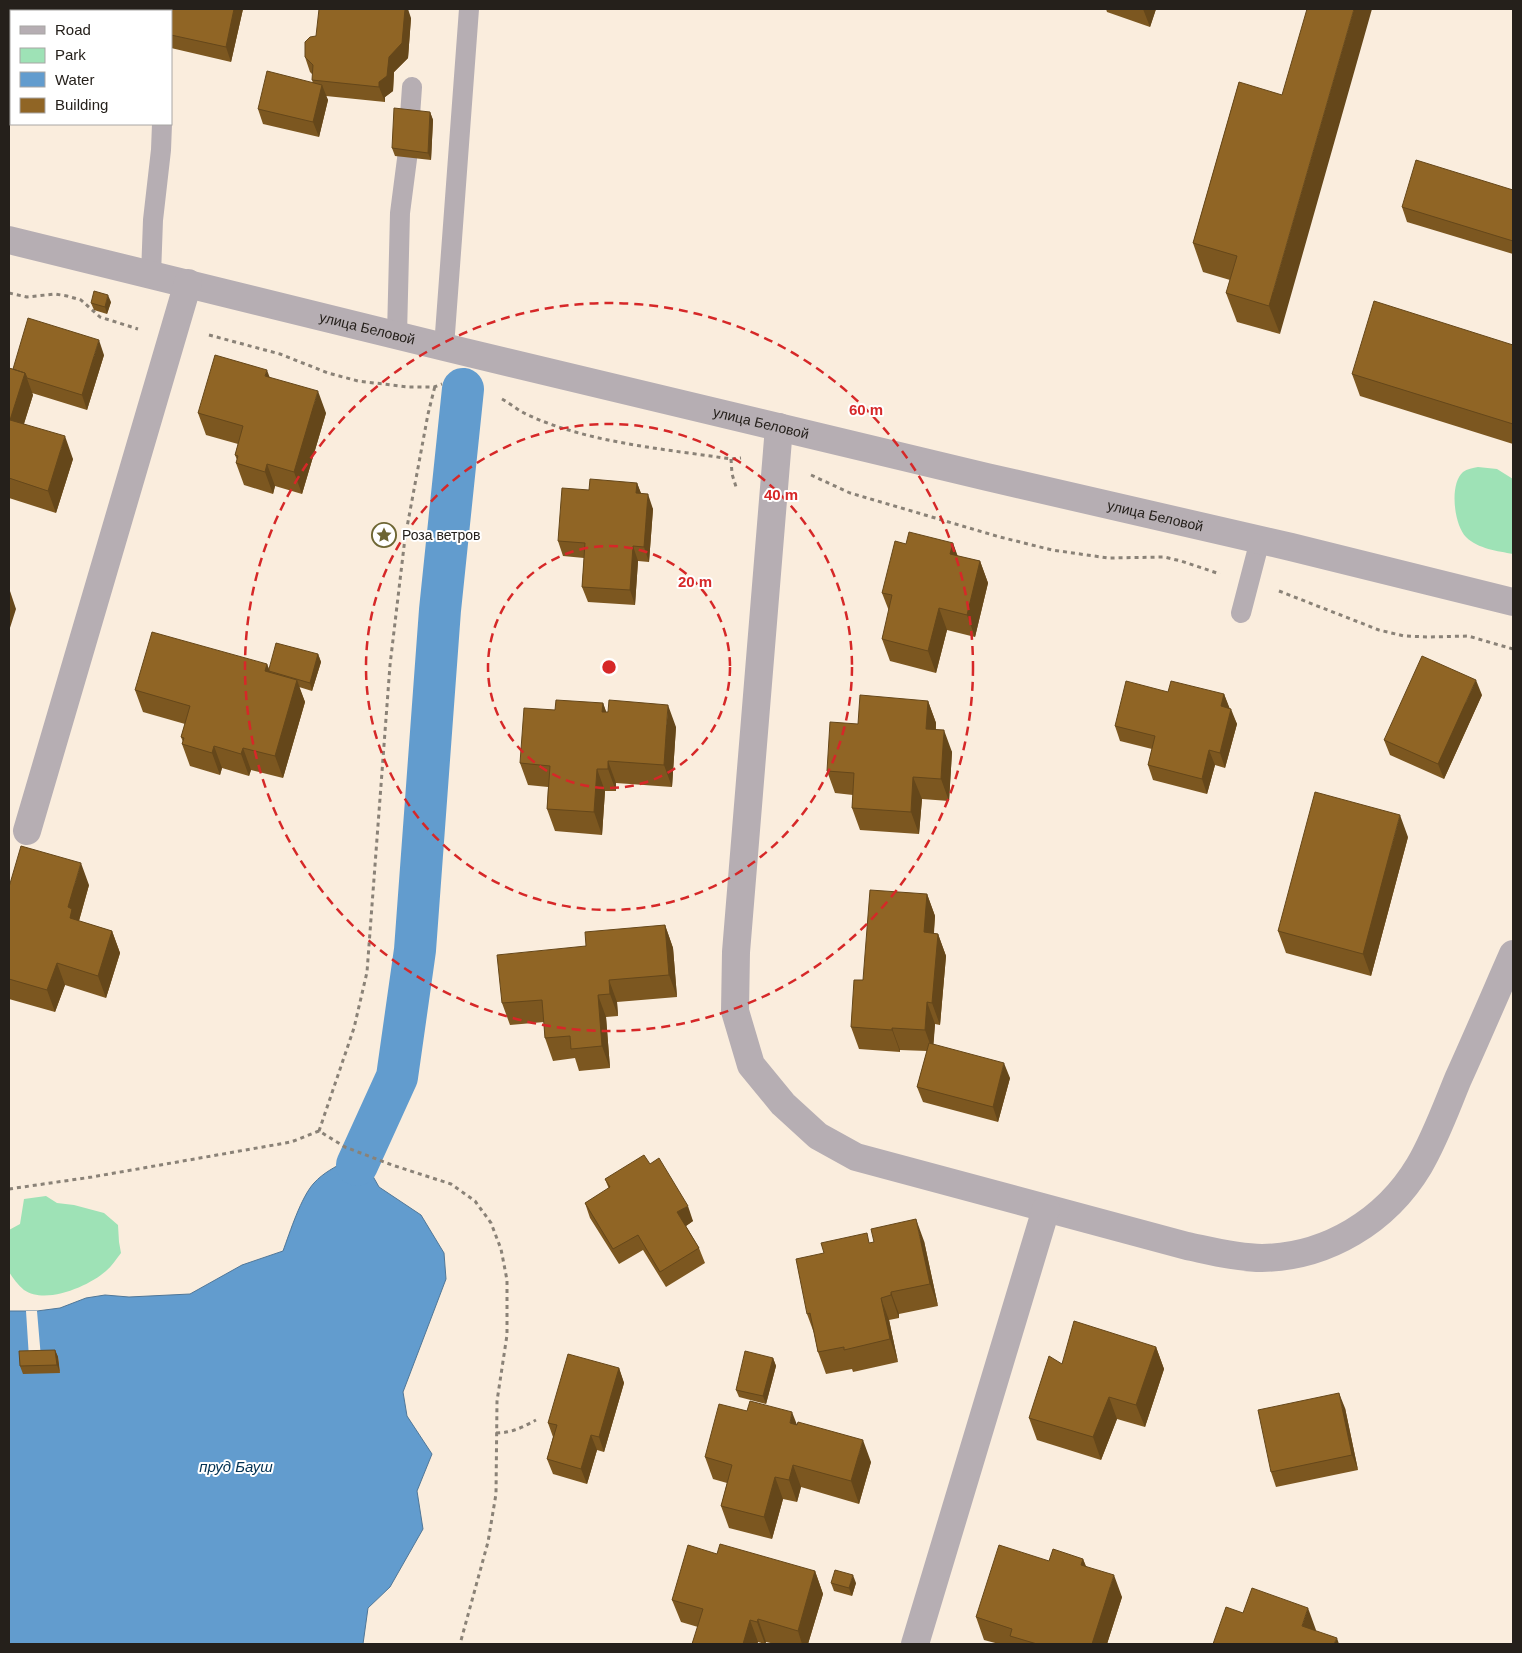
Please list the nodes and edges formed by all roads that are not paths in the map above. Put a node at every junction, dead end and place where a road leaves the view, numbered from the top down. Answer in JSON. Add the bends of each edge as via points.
{"nodes":[{"id":1,"x":469,"y":9,"type":"edge"},
{"id":2,"x":412,"y":87,"type":"dead end"},
{"id":3,"x":162,"y":125,"type":"edge"},
{"id":4,"x":9,"y":240,"type":"edge"},
{"id":5,"x":151,"y":275,"type":"junction"},
{"id":6,"x":188,"y":283,"type":"junction"},
{"id":7,"x":397,"y":336,"type":"junction"},
{"id":8,"x":444,"y":347,"type":"junction"},
{"id":9,"x":779,"y":427,"type":"junction"},
{"id":10,"x":1260,"y":540,"type":"junction"},
{"id":11,"x":1513,"y":602,"type":"edge"},
{"id":12,"x":1241,"y":614,"type":"dead end"},
{"id":13,"x":26,"y":831,"type":"dead end"},
{"id":14,"x":1513,"y":954,"type":"edge"},
{"id":15,"x":1046,"y":1209,"type":"junction"},
{"id":16,"x":915,"y":1644,"type":"edge"}],
"edges":[{"from":1,"to":8,"type":"lane"},
{"from":2,"to":7,"type":"lane","via":[[400,213]]},
{"from":3,"to":5,"type":"lane"},
{"from":4,"to":5,"type":"street","name":"улица Беловой"},
{"from":5,"to":6,"type":"street","name":"улица Беловой"},
{"from":6,"to":7,"type":"street","name":"улица Беловой"},
{"from":6,"to":13,"type":"street"},
{"from":7,"to":8,"type":"street","name":"улица Беловой"},
{"from":8,"to":9,"type":"street","name":"улица Беловой"},
{"from":9,"to":10,"type":"street","name":"улица Беловой"},
{"from":9,"to":15,"type":"street","via":[[736,952],[735,1011],[751,1065],[782,1104],[818,1136],[856,1157]]},
{"from":10,"to":11,"type":"street","name":"улица Беловой"},
{"from":10,"to":12,"type":"lane"},
{"from":14,"to":15,"type":"street","via":[[1419,1165],[1398,1196],[1367,1224],[1334,1242],[1302,1254],[1262,1258],[1187,1246]]},
{"from":15,"to":16,"type":"street"}]}
